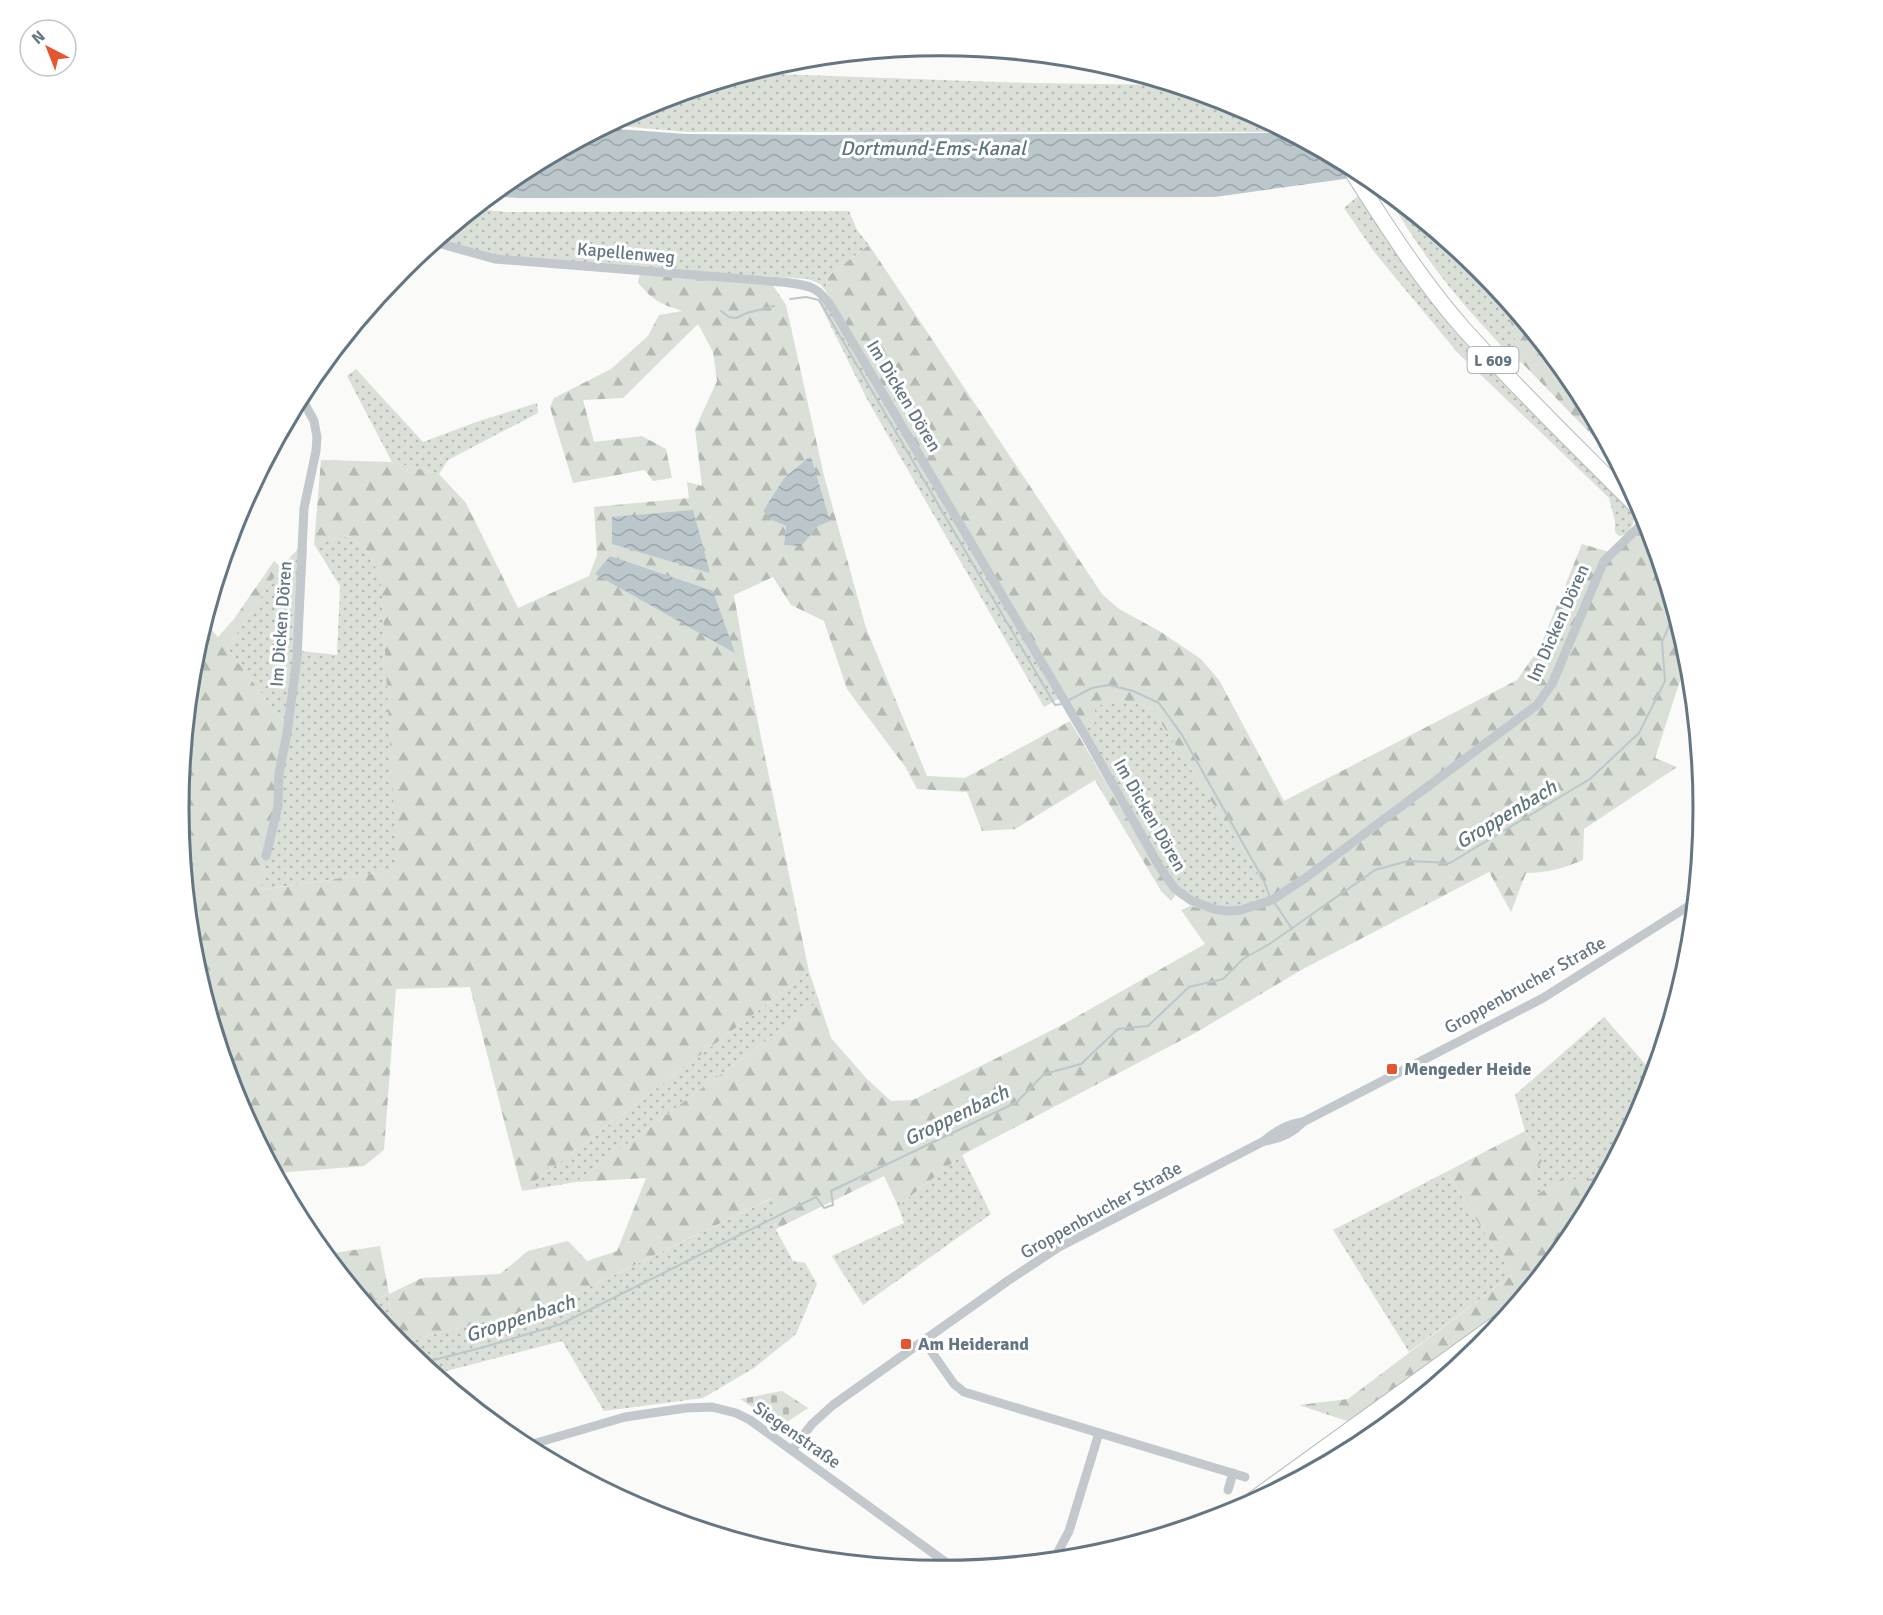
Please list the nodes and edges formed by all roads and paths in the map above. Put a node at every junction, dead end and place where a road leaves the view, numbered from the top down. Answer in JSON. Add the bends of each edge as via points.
{"nodes":[{"id":1,"x":1359,"y":182,"type":"edge"},
{"id":2,"x":443,"y":245,"type":"edge"},
{"id":3,"x":818,"y":290,"type":"joint"},
{"id":4,"x":306,"y":406,"type":"edge"},
{"id":5,"x":1625,"y":496,"type":"edge"},
{"id":6,"x":1638,"y":525,"type":"edge"},
{"id":7,"x":266,"y":856,"type":"dead end"},
{"id":8,"x":1687,"y":907,"type":"edge"},
{"id":9,"x":924,"y":1341,"type":"junction"},
{"id":10,"x":1457,"y":1354,"type":"edge"},
{"id":11,"x":1099,"y":1433,"type":"junction"},
{"id":12,"x":539,"y":1442,"type":"edge"},
{"id":13,"x":792,"y":1450,"type":"junction"},
{"id":14,"x":1296,"y":1470,"type":"edge"},
{"id":15,"x":1233,"y":1473,"type":"junction"},
{"id":16,"x":1245,"y":1477,"type":"dead end"},
{"id":17,"x":1228,"y":1490,"type":"dead end"},
{"id":18,"x":1059,"y":1550,"type":"edge"},
{"id":19,"x":942,"y":1560,"type":"edge"}],
"edges":[{"from":1,"to":5,"type":"main road","number":"L 609","via":[[1462,327]]},
{"from":2,"to":3,"type":"street","name":"Kapellenweg","via":[[495,259],[782,282]]},
{"from":3,"to":6,"type":"street","name":"Im Dicken Dören","via":[[1087,739],[1159,867],[1174,889],[1214,909],[1241,910],[1272,900],[1537,705],[1552,684],[1604,561]]},
{"from":4,"to":7,"type":"street","name":"Im Dicken Dören","via":[[314,421],[316,451],[304,508],[297,658],[279,773],[278,806]]},
{"from":8,"to":9,"type":"street","name":"Groppenbrucher Straße","via":[[1543,998],[1303,1122],[1279,1139],[1264,1141],[1059,1247]]},
{"from":9,"to":11,"type":"street","via":[[964,1392]]},
{"from":9,"to":13,"type":"street","name":"Groppenbrucher Straße","via":[[820,1416]]},
{"from":10,"to":14,"type":"highway"},
{"from":11,"to":15,"type":"street"},
{"from":11,"to":18,"type":"street","via":[[1069,1531]]},
{"from":12,"to":13,"type":"street","name":"Siegenstraße","via":[[625,1417],[712,1407],[750,1420]]},
{"from":13,"to":19,"type":"street","name":"Siegenstraße"},
{"from":15,"to":16,"type":"street"},
{"from":15,"to":17,"type":"street"}]}
